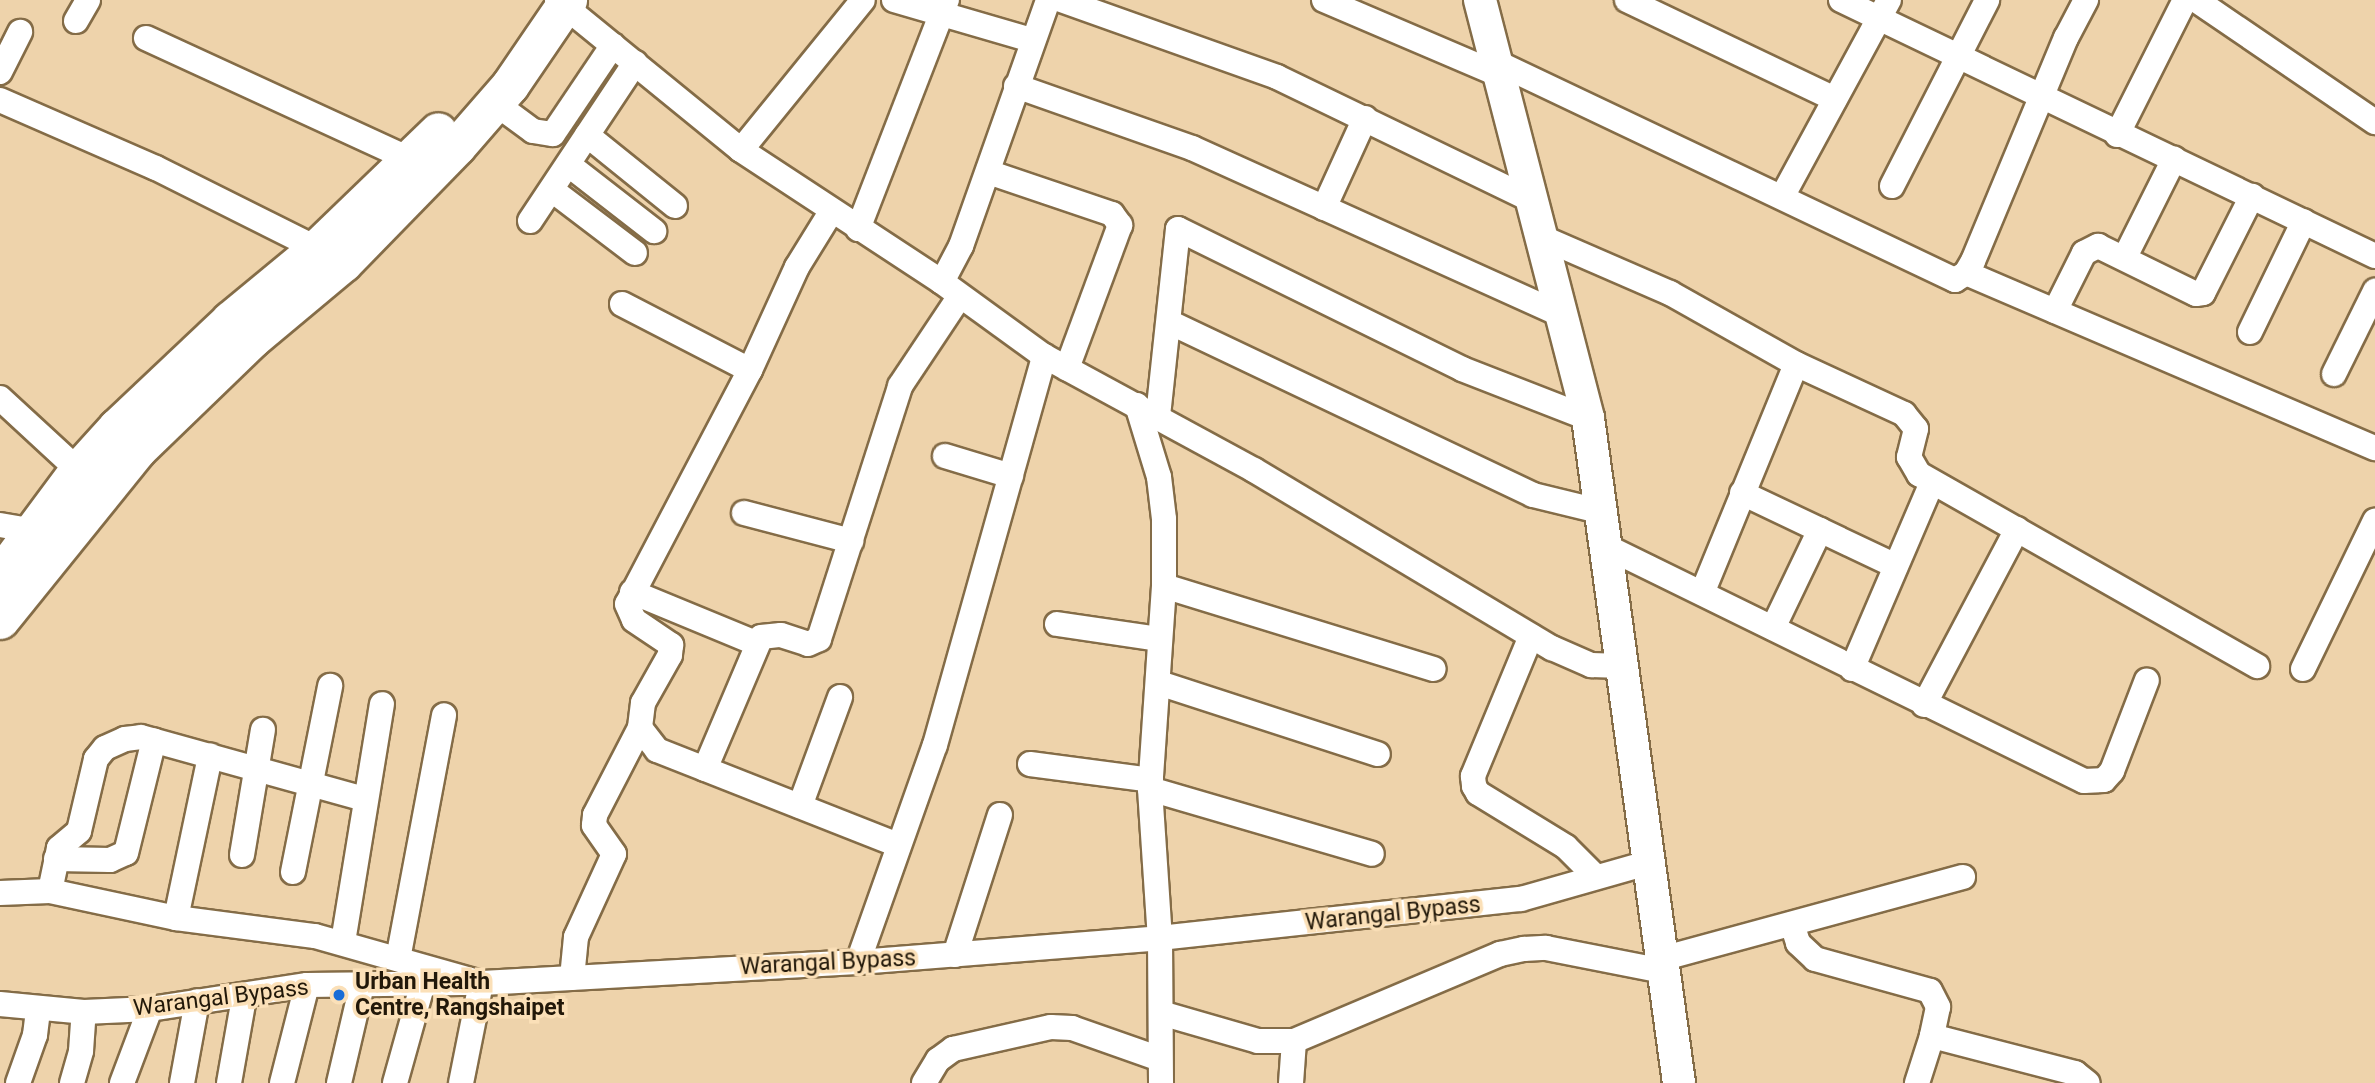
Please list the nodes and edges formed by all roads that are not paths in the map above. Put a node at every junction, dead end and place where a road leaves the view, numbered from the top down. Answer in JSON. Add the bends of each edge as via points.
{"nodes":[{"id":1,"x":863,"y":0,"type":"edge"},
{"id":2,"x":894,"y":0,"type":"edge"},
{"id":3,"x":1048,"y":0,"type":"edge"},
{"id":4,"x":1061,"y":0,"type":"edge"},
{"id":5,"x":1480,"y":0,"type":"edge"},
{"id":6,"x":1627,"y":0,"type":"edge"},
{"id":7,"x":1841,"y":0,"type":"edge"},
{"id":8,"x":1987,"y":0,"type":"edge"},
{"id":9,"x":2086,"y":0,"type":"edge"},
{"id":10,"x":2185,"y":0,"type":"edge"},
{"id":11,"x":2196,"y":0,"type":"edge"},
{"id":12,"x":557,"y":1,"type":"edge"},
{"id":13,"x":1337,"y":3,"type":"edge"},
{"id":14,"x":944,"y":8,"type":"edge"},
{"id":15,"x":1884,"y":10,"type":"edge"},
{"id":16,"x":20,"y":33,"type":"dead end"},
{"id":17,"x":146,"y":38,"type":"dead end"},
{"id":18,"x":1032,"y":40,"type":"junction"},
{"id":19,"x":613,"y":46,"type":"junction"},
{"id":20,"x":1955,"y":56,"type":"junction"},
{"id":21,"x":635,"y":63,"type":"junction"},
{"id":22,"x":1498,"y":69,"type":"junction"},
{"id":23,"x":0,"y":72,"type":"edge"},
{"id":24,"x":1016,"y":86,"type":"junction"},
{"id":25,"x":2042,"y":94,"type":"junction"},
{"id":26,"x":1835,"y":99,"type":"junction"},
{"id":27,"x":0,"y":100,"type":"edge"},
{"id":28,"x":495,"y":103,"type":"junction"},
{"id":29,"x":1365,"y":118,"type":"junction"},
{"id":30,"x":2375,"y":122,"type":"edge"},
{"id":31,"x":587,"y":135,"type":"junction"},
{"id":32,"x":2117,"y":135,"type":"junction"},
{"id":33,"x":741,"y":150,"type":"junction"},
{"id":34,"x":409,"y":159,"type":"junction"},
{"id":35,"x":2174,"y":159,"type":"junction"},
{"id":36,"x":569,"y":165,"type":"junction"},
{"id":37,"x":988,"y":172,"type":"junction"},
{"id":38,"x":1892,"y":186,"type":"dead end"},
{"id":39,"x":552,"y":190,"type":"junction"},
{"id":40,"x":2252,"y":196,"type":"junction"},
{"id":41,"x":1782,"y":197,"type":"junction"},
{"id":42,"x":1532,"y":200,"type":"junction"},
{"id":43,"x":675,"y":206,"type":"dead end"},
{"id":44,"x":1324,"y":208,"type":"junction"},
{"id":45,"x":831,"y":212,"type":"junction"},
{"id":46,"x":530,"y":221,"type":"dead end"},
{"id":47,"x":2304,"y":221,"type":"junction"},
{"id":48,"x":858,"y":229,"type":"junction"},
{"id":49,"x":654,"y":231,"type":"dead end"},
{"id":50,"x":1541,"y":237,"type":"junction"},
{"id":51,"x":635,"y":253,"type":"dead end"},
{"id":52,"x":330,"y":256,"type":"junction"},
{"id":53,"x":2375,"y":256,"type":"edge"},
{"id":54,"x":2125,"y":257,"type":"junction"},
{"id":55,"x":1966,"y":273,"type":"junction"},
{"id":56,"x":951,"y":289,"type":"junction"},
{"id":57,"x":2375,"y":291,"type":"edge"},
{"id":58,"x":622,"y":304,"type":"dead end"},
{"id":59,"x":2055,"y":311,"type":"junction"},
{"id":60,"x":1560,"y":314,"type":"junction"},
{"id":61,"x":1169,"y":323,"type":"junction"},
{"id":62,"x":2250,"y":331,"type":"dead end"},
{"id":63,"x":1044,"y":356,"type":"junction"},
{"id":64,"x":1796,"y":364,"type":"junction"},
{"id":65,"x":1066,"y":368,"type":"junction"},
{"id":66,"x":750,"y":370,"type":"junction"},
{"id":67,"x":2334,"y":374,"type":"dead end"},
{"id":68,"x":0,"y":398,"type":"edge"},
{"id":69,"x":1148,"y":411,"type":"junction"},
{"id":70,"x":1588,"y":418,"type":"junction"},
{"id":71,"x":2375,"y":448,"type":"edge"},
{"id":72,"x":944,"y":456,"type":"dead end"},
{"id":73,"x":78,"y":470,"type":"junction"},
{"id":74,"x":1010,"y":476,"type":"junction"},
{"id":75,"x":1932,"y":482,"type":"junction"},
{"id":76,"x":1742,"y":493,"type":"junction"},
{"id":77,"x":1603,"y":512,"type":"junction"},
{"id":78,"x":744,"y":513,"type":"dead end"},
{"id":79,"x":2375,"y":521,"type":"edge"},
{"id":80,"x":16,"y":528,"type":"edge"},
{"id":81,"x":2017,"y":529,"type":"junction"},
{"id":82,"x":1820,"y":530,"type":"junction"},
{"id":83,"x":851,"y":541,"type":"junction"},
{"id":84,"x":1607,"y":547,"type":"junction"},
{"id":85,"x":1896,"y":566,"type":"junction"},
{"id":86,"x":0,"y":575,"type":"edge"},
{"id":87,"x":1164,"y":586,"type":"junction"},
{"id":88,"x":1703,"y":591,"type":"junction"},
{"id":89,"x":632,"y":592,"type":"junction"},
{"id":90,"x":0,"y":620,"type":"edge"},
{"id":91,"x":1057,"y":624,"type":"dead end"},
{"id":92,"x":1773,"y":628,"type":"junction"},
{"id":93,"x":1531,"y":636,"type":"junction"},
{"id":94,"x":1160,"y":639,"type":"junction"},
{"id":95,"x":756,"y":643,"type":"junction"},
{"id":96,"x":1623,"y":666,"type":"junction"},
{"id":97,"x":2257,"y":666,"type":"dead end"},
{"id":98,"x":1433,"y":669,"type":"dead end"},
{"id":99,"x":1852,"y":669,"type":"junction"},
{"id":100,"x":2304,"y":669,"type":"dead end"},
{"id":101,"x":2147,"y":680,"type":"dead end"},
{"id":102,"x":1159,"y":683,"type":"junction"},
{"id":103,"x":330,"y":686,"type":"dead end"},
{"id":104,"x":840,"y":696,"type":"dead end"},
{"id":105,"x":382,"y":704,"type":"dead end"},
{"id":106,"x":1924,"y":705,"type":"junction"},
{"id":107,"x":444,"y":715,"type":"dead end"},
{"id":108,"x":640,"y":728,"type":"junction"},
{"id":109,"x":263,"y":730,"type":"dead end"},
{"id":110,"x":154,"y":740,"type":"junction"},
{"id":111,"x":1378,"y":754,"type":"dead end"},
{"id":112,"x":210,"y":756,"type":"junction"},
{"id":113,"x":1030,"y":764,"type":"dead end"},
{"id":114,"x":255,"y":769,"type":"junction"},
{"id":115,"x":705,"y":769,"type":"junction"},
{"id":116,"x":309,"y":784,"type":"junction"},
{"id":117,"x":1151,"y":784,"type":"junction"},
{"id":118,"x":363,"y":799,"type":"junction"},
{"id":119,"x":800,"y":806,"type":"junction"},
{"id":120,"x":1000,"y":815,"type":"dead end"},
{"id":121,"x":898,"y":845,"type":"junction"},
{"id":122,"x":1372,"y":854,"type":"dead end"},
{"id":123,"x":242,"y":855,"type":"dead end"},
{"id":124,"x":56,"y":859,"type":"junction"},
{"id":125,"x":1651,"y":862,"type":"junction"},
{"id":126,"x":293,"y":872,"type":"dead end"},
{"id":127,"x":1595,"y":876,"type":"junction"},
{"id":128,"x":1963,"y":877,"type":"dead end"},
{"id":129,"x":50,"y":891,"type":"junction"},
{"id":130,"x":0,"y":893,"type":"edge"},
{"id":131,"x":176,"y":918,"type":"junction"},
{"id":132,"x":1792,"y":923,"type":"junction"},
{"id":133,"x":1160,"y":938,"type":"junction"},
{"id":134,"x":343,"y":942,"type":"junction"},
{"id":135,"x":955,"y":955,"type":"junction"},
{"id":136,"x":398,"y":959,"type":"junction"},
{"id":137,"x":858,"y":962,"type":"junction"},
{"id":138,"x":1662,"y":965,"type":"junction"},
{"id":139,"x":572,"y":978,"type":"junction"},
{"id":140,"x":481,"y":984,"type":"junction"},
{"id":141,"x":307,"y":985,"type":"junction"},
{"id":142,"x":362,"y":985,"type":"junction"},
{"id":143,"x":422,"y":986,"type":"junction"},
{"id":144,"x":244,"y":998,"type":"junction"},
{"id":145,"x":197,"y":1002,"type":"junction"},
{"id":146,"x":0,"y":1004,"type":"edge"},
{"id":147,"x":150,"y":1009,"type":"junction"},
{"id":148,"x":38,"y":1010,"type":"junction"},
{"id":149,"x":84,"y":1012,"type":"junction"},
{"id":150,"x":1161,"y":1013,"type":"junction"},
{"id":151,"x":1932,"y":1036,"type":"junction"},
{"id":152,"x":1294,"y":1041,"type":"junction"},
{"id":153,"x":1161,"y":1071,"type":"edge"},
{"id":154,"x":18,"y":1083,"type":"edge"},
{"id":155,"x":72,"y":1083,"type":"edge"},
{"id":156,"x":122,"y":1083,"type":"edge"},
{"id":157,"x":182,"y":1083,"type":"edge"},
{"id":158,"x":229,"y":1083,"type":"edge"},
{"id":159,"x":282,"y":1083,"type":"edge"},
{"id":160,"x":339,"y":1083,"type":"edge"},
{"id":161,"x":395,"y":1083,"type":"edge"},
{"id":162,"x":461,"y":1083,"type":"edge"},
{"id":163,"x":924,"y":1083,"type":"edge"},
{"id":164,"x":1291,"y":1083,"type":"edge"},
{"id":165,"x":1679,"y":1083,"type":"edge"},
{"id":166,"x":1917,"y":1083,"type":"edge"},
{"id":167,"x":2088,"y":1083,"type":"edge"}],
"edges":[{"from":1,"to":33,"type":"street"},
{"from":2,"to":14,"type":"street"},
{"from":3,"to":18,"type":"street"},
{"from":4,"to":29,"type":"street","via":[[1277,77]]},
{"from":5,"to":22,"type":"main road"},
{"from":6,"to":26,"type":"street"},
{"from":7,"to":15,"type":"street"},
{"from":8,"to":20,"type":"street"},
{"from":9,"to":25,"type":"street"},
{"from":10,"to":32,"type":"street"},
{"from":11,"to":30,"type":"street"},
{"from":12,"to":19,"type":"street"},
{"from":12,"to":28,"type":"highway"},
{"from":12,"to":34,"type":"highway"},
{"from":13,"to":22,"type":"street"},
{"from":14,"to":18,"type":"street"},
{"from":14,"to":48,"type":"street"},
{"from":15,"to":20,"type":"street"},
{"from":15,"to":26,"type":"street"},
{"from":16,"to":23,"type":"street"},
{"from":17,"to":34,"type":"street"},
{"from":18,"to":24,"type":"street"},
{"from":19,"to":21,"type":"street"},
{"from":19,"to":28,"type":"street","via":[[553,134],[534,131]]},
{"from":20,"to":25,"type":"street"},
{"from":20,"to":38,"type":"street"},
{"from":21,"to":31,"type":"street"},
{"from":21,"to":33,"type":"street"},
{"from":22,"to":41,"type":"street","via":[[1577,96]]},
{"from":22,"to":42,"type":"main road"},
{"from":24,"to":37,"type":"street"},
{"from":24,"to":44,"type":"street","via":[[1192,148]]},
{"from":25,"to":32,"type":"street"},
{"from":25,"to":55,"type":"street"},
{"from":26,"to":41,"type":"street"},
{"from":27,"to":52,"type":"street","via":[[156,168]]},
{"from":28,"to":52,"type":"highway"},
{"from":29,"to":42,"type":"street"},
{"from":29,"to":44,"type":"street"},
{"from":31,"to":36,"type":"street"},
{"from":31,"to":43,"type":"street"},
{"from":32,"to":35,"type":"street"},
{"from":33,"to":45,"type":"street"},
{"from":34,"to":52,"type":"highway"},
{"from":35,"to":40,"type":"street"},
{"from":35,"to":54,"type":"street"},
{"from":36,"to":39,"type":"street"},
{"from":36,"to":49,"type":"street"},
{"from":37,"to":56,"type":"street"},
{"from":37,"to":65,"type":"street","via":[[1112,214],[1120,225]]},
{"from":39,"to":46,"type":"street"},
{"from":39,"to":51,"type":"street"},
{"from":40,"to":47,"type":"street"},
{"from":40,"to":54,"type":"street","via":[[2203,293],[2196,294]]},
{"from":41,"to":55,"type":"street","via":[[1944,278],[1955,280]]},
{"from":42,"to":50,"type":"main road"},
{"from":44,"to":60,"type":"street"},
{"from":45,"to":48,"type":"street"},
{"from":45,"to":66,"type":"street","via":[[797,267]]},
{"from":47,"to":53,"type":"street"},
{"from":47,"to":62,"type":"street"},
{"from":48,"to":56,"type":"street"},
{"from":50,"to":60,"type":"main road"},
{"from":50,"to":64,"type":"street","via":[[1670,293]]},
{"from":52,"to":73,"type":"highway","via":[[230,320]]},
{"from":52,"to":90,"type":"highway","via":[[138,449]]},
{"from":54,"to":59,"type":"street","via":[[2106,247],[2089,247]]},
{"from":55,"to":59,"type":"street"},
{"from":56,"to":63,"type":"street"},
{"from":56,"to":83,"type":"street","via":[[900,386]]},
{"from":57,"to":67,"type":"street"},
{"from":58,"to":66,"type":"street"},
{"from":59,"to":71,"type":"street"},
{"from":60,"to":70,"type":"main road"},
{"from":61,"to":69,"type":"street"},
{"from":61,"to":70,"type":"street","via":[[1178,229],[1462,369]]},
{"from":61,"to":77,"type":"street","via":[[1533,495]]},
{"from":63,"to":65,"type":"street"},
{"from":63,"to":74,"type":"street"},
{"from":64,"to":75,"type":"street","via":[[1913,421],[1911,466]]},
{"from":64,"to":76,"type":"street"},
{"from":65,"to":69,"type":"street"},
{"from":66,"to":89,"type":"street"},
{"from":68,"to":73,"type":"street"},
{"from":69,"to":87,"type":"street","via":[[1159,477]]},
{"from":69,"to":93,"type":"street","via":[[1383,544]]},
{"from":70,"to":77,"type":"main road"},
{"from":72,"to":74,"type":"street"},
{"from":73,"to":80,"type":"highway"},
{"from":74,"to":121,"type":"street","via":[[935,745]]},
{"from":75,"to":81,"type":"street"},
{"from":75,"to":85,"type":"street"},
{"from":76,"to":82,"type":"street"},
{"from":76,"to":88,"type":"street"},
{"from":77,"to":84,"type":"main road"},
{"from":78,"to":83,"type":"street"},
{"from":79,"to":100,"type":"street"},
{"from":80,"to":86,"type":"highway"},
{"from":81,"to":97,"type":"street"},
{"from":81,"to":106,"type":"street"},
{"from":82,"to":85,"type":"street"},
{"from":82,"to":92,"type":"street"},
{"from":83,"to":95,"type":"street","via":[[819,639],[808,644],[768,634]]},
{"from":84,"to":88,"type":"street"},
{"from":84,"to":96,"type":"main road"},
{"from":85,"to":99,"type":"street"},
{"from":87,"to":94,"type":"street"},
{"from":87,"to":98,"type":"street"},
{"from":88,"to":92,"type":"street"},
{"from":89,"to":95,"type":"street"},
{"from":89,"to":108,"type":"street","via":[[629,613],[671,645],[643,703]]},
{"from":91,"to":94,"type":"street"},
{"from":92,"to":99,"type":"street"},
{"from":93,"to":96,"type":"street","via":[[1591,665]]},
{"from":93,"to":127,"type":"street","via":[[1473,776],[1474,786],[1566,847]]},
{"from":94,"to":102,"type":"street"},
{"from":95,"to":115,"type":"street"},
{"from":96,"to":125,"type":"main road"},
{"from":99,"to":106,"type":"street"},
{"from":101,"to":106,"type":"street","via":[[2112,771],[2093,783]]},
{"from":102,"to":111,"type":"street"},
{"from":102,"to":117,"type":"street"},
{"from":103,"to":116,"type":"street"},
{"from":104,"to":119,"type":"street"},
{"from":105,"to":118,"type":"street"},
{"from":107,"to":136,"type":"street"},
{"from":108,"to":115,"type":"street","via":[[657,750]]},
{"from":108,"to":139,"type":"street","via":[[595,816],[594,825],[614,854],[576,937]]},
{"from":109,"to":114,"type":"street"},
{"from":110,"to":112,"type":"street"},
{"from":110,"to":124,"type":"street","via":[[132,737],[100,753],[79,831],[62,843]]},
{"from":110,"to":124,"type":"street","via":[[126,853],[110,860]]},
{"from":112,"to":114,"type":"street"},
{"from":112,"to":131,"type":"street"},
{"from":113,"to":117,"type":"street"},
{"from":114,"to":116,"type":"street"},
{"from":114,"to":123,"type":"street"},
{"from":115,"to":119,"type":"street"},
{"from":116,"to":118,"type":"street"},
{"from":116,"to":126,"type":"street"},
{"from":117,"to":122,"type":"street"},
{"from":117,"to":133,"type":"street"},
{"from":118,"to":134,"type":"street"},
{"from":119,"to":121,"type":"street"},
{"from":120,"to":135,"type":"street"},
{"from":121,"to":137,"type":"street"},
{"from":124,"to":129,"type":"street"},
{"from":125,"to":127,"type":"street","name":"Warangal Bypass"},
{"from":125,"to":138,"type":"main road"},
{"from":127,"to":133,"type":"street","name":"Warangal Bypass","via":[[1521,899]]},
{"from":128,"to":132,"type":"street"},
{"from":129,"to":130,"type":"street"},
{"from":129,"to":131,"type":"street"},
{"from":131,"to":134,"type":"street"},
{"from":132,"to":138,"type":"street"},
{"from":132,"to":151,"type":"street","via":[[1798,943],[1815,959],[1930,991],[1938,1007]]},
{"from":133,"to":135,"type":"street","name":"Warangal Bypass"},
{"from":133,"to":150,"type":"street"},
{"from":134,"to":136,"type":"street"},
{"from":135,"to":137,"type":"street","name":"Warangal Bypass"},
{"from":136,"to":140,"type":"street"},
{"from":137,"to":139,"type":"street","name":"Warangal Bypass"},
{"from":138,"to":152,"type":"street","via":[[1546,948],[1524,949],[1500,954]]},
{"from":138,"to":165,"type":"main road"},
{"from":139,"to":140,"type":"street","name":"Warangal Bypass"},
{"from":140,"to":143,"type":"street","name":"Warangal Bypass"},
{"from":140,"to":162,"type":"street"},
{"from":141,"to":142,"type":"street","name":"Warangal Bypass"},
{"from":141,"to":144,"type":"street","name":"Warangal Bypass"},
{"from":141,"to":159,"type":"street"},
{"from":142,"to":143,"type":"street","name":"Warangal Bypass"},
{"from":142,"to":160,"type":"street"},
{"from":143,"to":161,"type":"street"},
{"from":144,"to":145,"type":"street","name":"Warangal Bypass"},
{"from":144,"to":158,"type":"street"},
{"from":145,"to":147,"type":"street","name":"Warangal Bypass"},
{"from":145,"to":157,"type":"street"},
{"from":146,"to":148,"type":"street","name":"Warangal Bypass"},
{"from":147,"to":149,"type":"street","name":"Warangal Bypass"},
{"from":147,"to":156,"type":"street"},
{"from":148,"to":149,"type":"street","name":"Warangal Bypass"},
{"from":148,"to":154,"type":"street","via":[[35,1035]]},
{"from":149,"to":155,"type":"street","via":[[81,1051]]},
{"from":150,"to":152,"type":"street","via":[[1258,1041]]},
{"from":150,"to":153,"type":"street"},
{"from":151,"to":166,"type":"street"},
{"from":151,"to":167,"type":"street","via":[[2075,1073]]},
{"from":152,"to":164,"type":"street"},
{"from":153,"to":163,"type":"street","via":[[1072,1028],[1051,1027],[953,1049],[938,1060]]}]}
